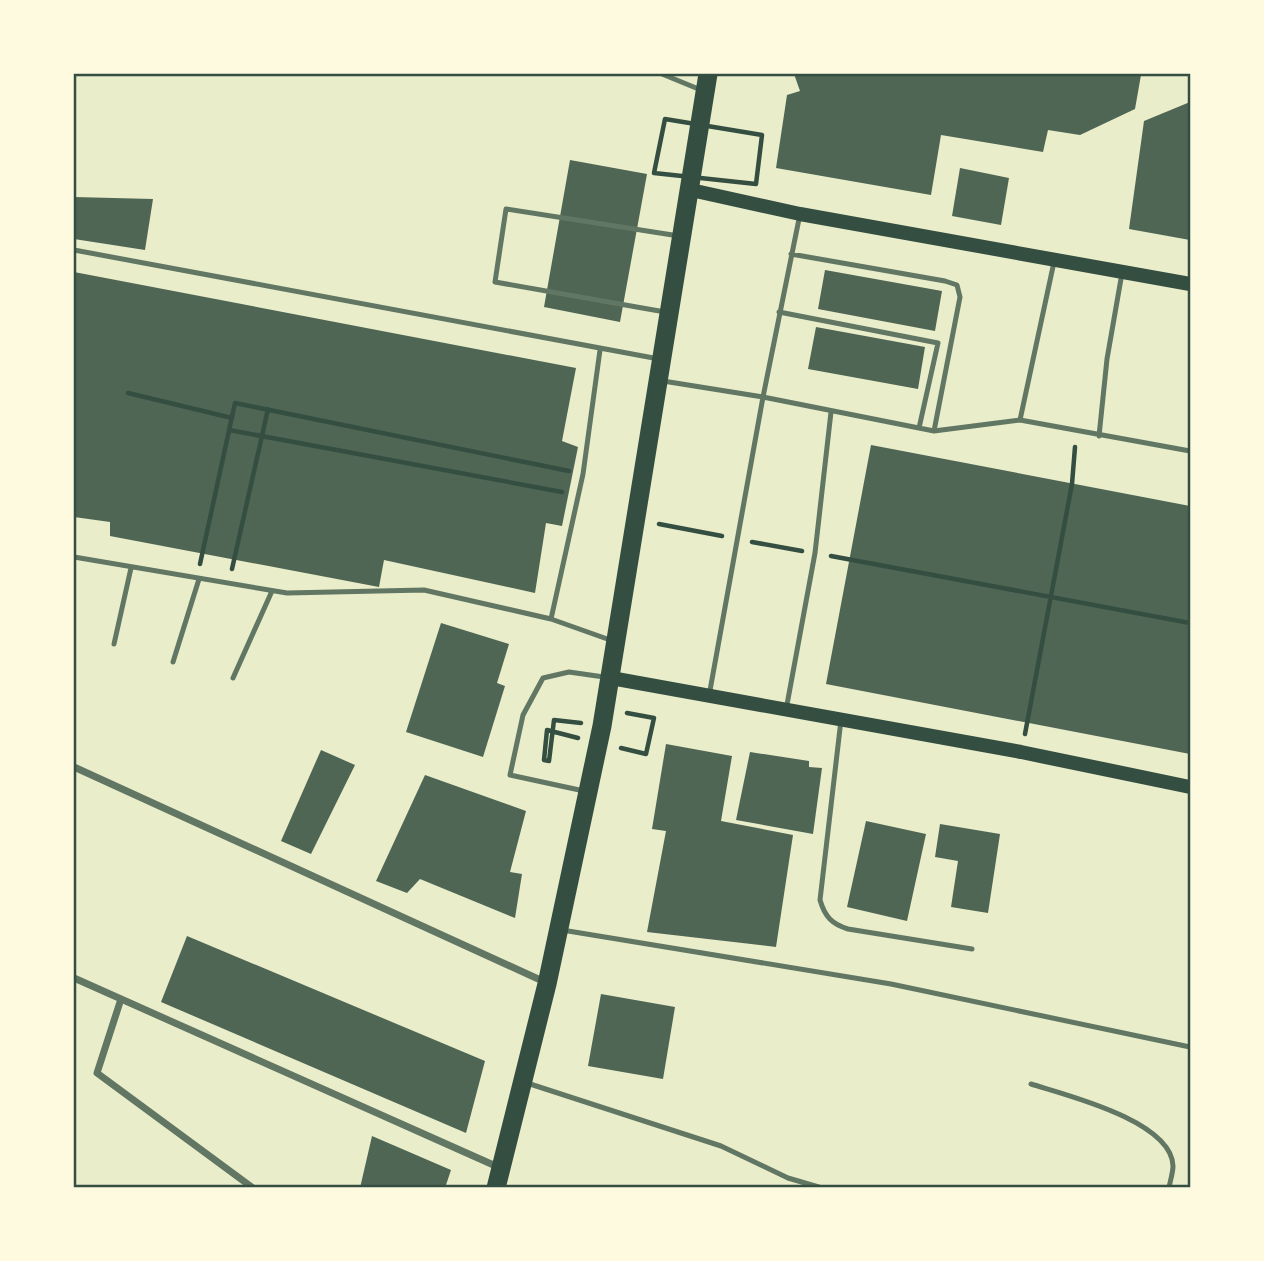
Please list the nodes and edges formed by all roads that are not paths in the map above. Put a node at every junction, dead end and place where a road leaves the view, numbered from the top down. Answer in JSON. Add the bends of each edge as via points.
{"nodes":[{"id":1,"x":662,"y":74,"type":"edge"},
{"id":2,"x":707,"y":83,"type":"edge"},
{"id":3,"x":691,"y":190,"type":"junction"},
{"id":4,"x":800,"y":214,"type":"junction"},
{"id":5,"x":682,"y":237,"type":"junction"},
{"id":6,"x":74,"y":250,"type":"edge"},
{"id":7,"x":792,"y":254,"type":"junction"},
{"id":8,"x":1054,"y":262,"type":"junction"},
{"id":9,"x":1122,"y":273,"type":"junction"},
{"id":10,"x":1191,"y":284,"type":"edge"},
{"id":11,"x":779,"y":312,"type":"junction"},
{"id":12,"x":671,"y":313,"type":"junction"},
{"id":13,"x":600,"y":349,"type":"junction"},
{"id":14,"x":664,"y":360,"type":"junction"},
{"id":15,"x":660,"y":380,"type":"junction"},
{"id":16,"x":763,"y":397,"type":"junction"},
{"id":17,"x":831,"y":412,"type":"junction"},
{"id":18,"x":1020,"y":420,"type":"junction"},
{"id":19,"x":919,"y":428,"type":"junction"},
{"id":20,"x":934,"y":431,"type":"junction"},
{"id":21,"x":1099,"y":436,"type":"junction"},
{"id":22,"x":1191,"y":451,"type":"edge"},
{"id":23,"x":74,"y":557,"type":"edge"},
{"id":24,"x":131,"y":568,"type":"junction"},
{"id":25,"x":199,"y":579,"type":"junction"},
{"id":26,"x":272,"y":591,"type":"junction"},
{"id":27,"x":551,"y":618,"type":"junction"},
{"id":28,"x":617,"y":642,"type":"junction"},
{"id":29,"x":114,"y":644,"type":"dead end"},
{"id":30,"x":173,"y":662,"type":"dead end"},
{"id":31,"x":233,"y":678,"type":"dead end"},
{"id":32,"x":611,"y":678,"type":"junction"},
{"id":33,"x":709,"y":696,"type":"junction"},
{"id":34,"x":786,"y":709,"type":"junction"},
{"id":35,"x":841,"y":720,"type":"junction"},
{"id":36,"x":74,"y":767,"type":"edge"},
{"id":37,"x":1191,"y":787,"type":"edge"},
{"id":38,"x":588,"y":792,"type":"junction"},
{"id":39,"x":559,"y":929,"type":"junction"},
{"id":40,"x":972,"y":950,"type":"dead end"},
{"id":41,"x":74,"y":978,"type":"edge"},
{"id":42,"x":547,"y":984,"type":"junction"},
{"id":43,"x":121,"y":999,"type":"junction"},
{"id":44,"x":1191,"y":1047,"type":"edge"},
{"id":45,"x":521,"y":1081,"type":"junction"},
{"id":46,"x":1031,"y":1084,"type":"dead end"},
{"id":47,"x":500,"y":1168,"type":"junction"},
{"id":48,"x":253,"y":1188,"type":"edge"},
{"id":49,"x":496,"y":1188,"type":"edge"},
{"id":50,"x":822,"y":1188,"type":"edge"},
{"id":51,"x":1169,"y":1188,"type":"edge"}],
"edges":[{"from":1,"to":2,"type":"lane"},
{"from":2,"to":3,"type":"highway"},
{"from":3,"to":4,"type":"main road"},
{"from":3,"to":5,"type":"highway"},
{"from":4,"to":7,"type":"lane"},
{"from":4,"to":8,"type":"main road"},
{"from":5,"to":12,"type":"highway"},
{"from":5,"to":12,"type":"lane","via":[[506,209],[495,282]]},
{"from":6,"to":13,"type":"lane"},
{"from":7,"to":11,"type":"lane"},
{"from":7,"to":20,"type":"lane","via":[[957,285],[960,297]]},
{"from":8,"to":9,"type":"main road"},
{"from":8,"to":18,"type":"lane"},
{"from":9,"to":10,"type":"main road"},
{"from":9,"to":21,"type":"lane"},
{"from":11,"to":16,"type":"lane"},
{"from":11,"to":19,"type":"lane","via":[[938,343]]},
{"from":12,"to":14,"type":"highway"},
{"from":13,"to":14,"type":"lane"},
{"from":13,"to":27,"type":"lane","via":[[583,474]]},
{"from":14,"to":15,"type":"highway"},
{"from":15,"to":16,"type":"lane"},
{"from":15,"to":28,"type":"highway"},
{"from":16,"to":17,"type":"lane"},
{"from":16,"to":33,"type":"lane"},
{"from":17,"to":19,"type":"lane"},
{"from":17,"to":34,"type":"lane","via":[[815,553]]},
{"from":18,"to":20,"type":"lane"},
{"from":18,"to":21,"type":"lane"},
{"from":19,"to":20,"type":"lane"},
{"from":21,"to":22,"type":"lane"},
{"from":23,"to":24,"type":"lane"},
{"from":24,"to":25,"type":"lane"},
{"from":24,"to":29,"type":"lane"},
{"from":25,"to":26,"type":"lane"},
{"from":25,"to":30,"type":"lane"},
{"from":26,"to":27,"type":"lane","via":[[424,590]]},
{"from":26,"to":31,"type":"lane"},
{"from":27,"to":28,"type":"lane"},
{"from":28,"to":32,"type":"highway"},
{"from":32,"to":33,"type":"main road"},
{"from":32,"to":38,"type":"highway"},
{"from":32,"to":38,"type":"lane","via":[[569,672],[543,678],[523,715],[510,775]]},
{"from":33,"to":34,"type":"main road"},
{"from":34,"to":35,"type":"main road"},
{"from":35,"to":37,"type":"main road"},
{"from":35,"to":40,"type":"lane","via":[[820,900],[823,910],[835,925],[848,929]]},
{"from":36,"to":42,"type":"street"},
{"from":38,"to":39,"type":"highway"},
{"from":39,"to":42,"type":"highway"},
{"from":39,"to":44,"type":"lane","via":[[891,984]]},
{"from":41,"to":43,"type":"street"},
{"from":42,"to":45,"type":"highway"},
{"from":43,"to":47,"type":"street"},
{"from":43,"to":48,"type":"street","via":[[97,1073]]},
{"from":45,"to":47,"type":"highway"},
{"from":45,"to":50,"type":"lane","via":[[720,1146],[788,1178]]},
{"from":46,"to":51,"type":"lane","via":[[1102,1107],[1144,1127],[1164,1143],[1173,1164]]},
{"from":47,"to":49,"type":"highway"}]}
